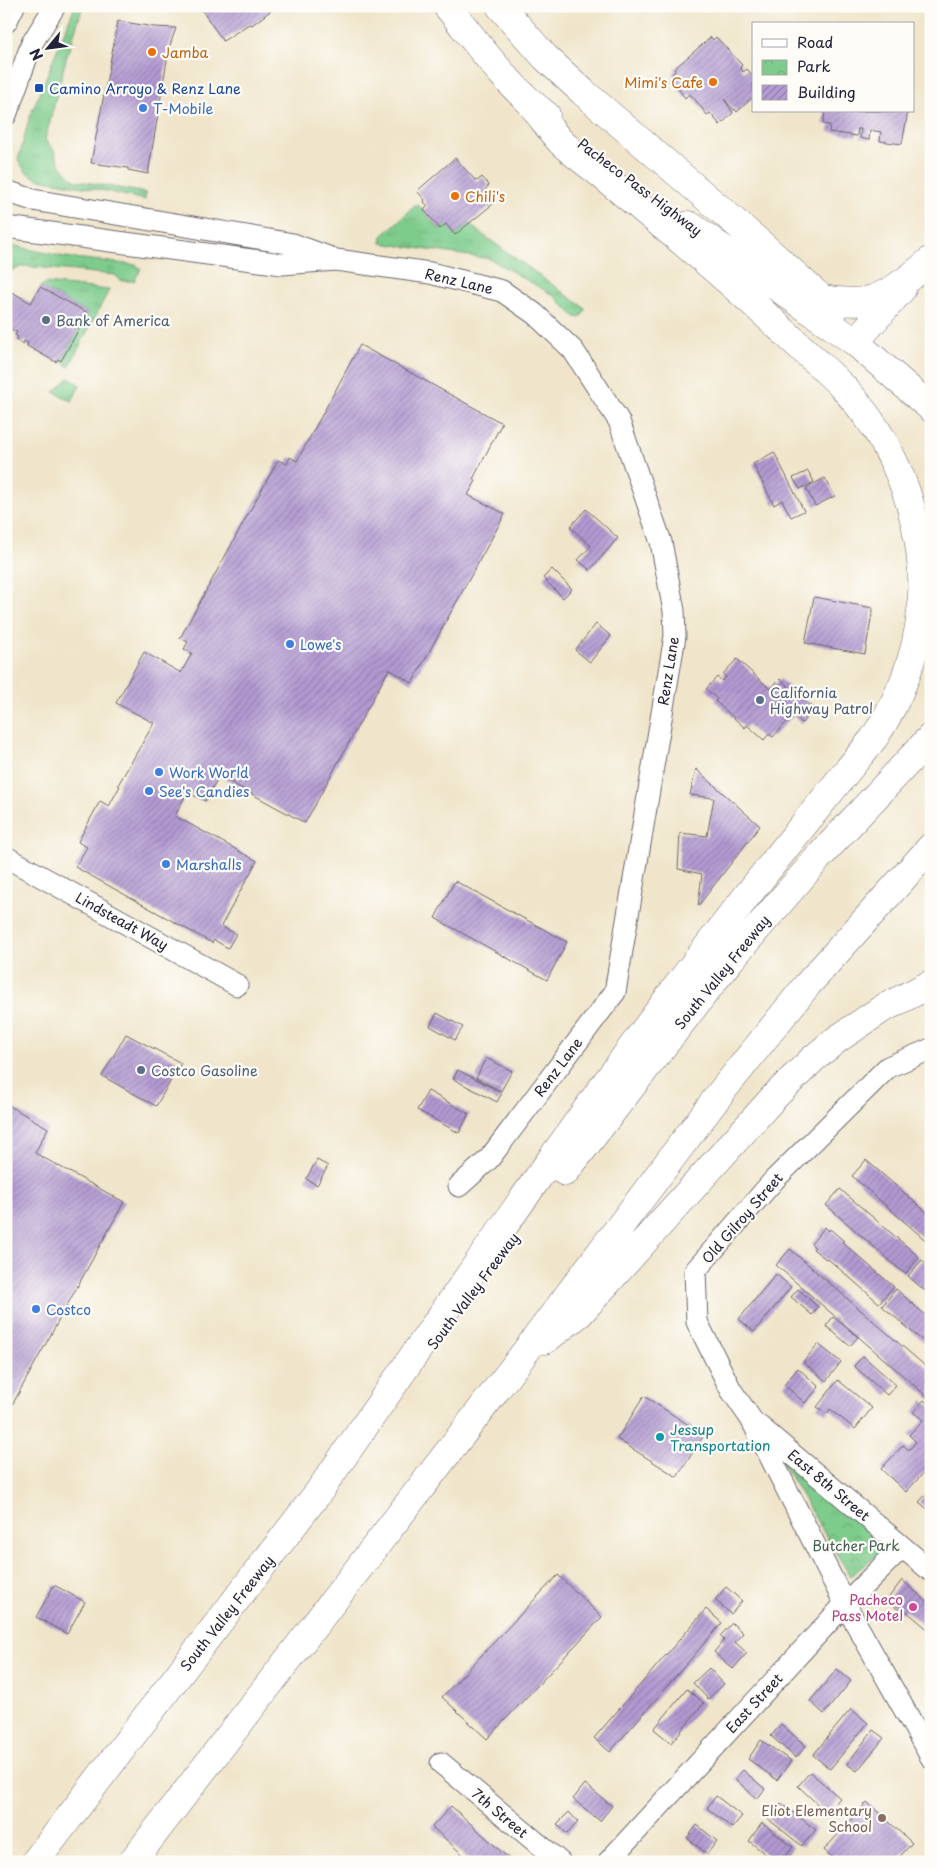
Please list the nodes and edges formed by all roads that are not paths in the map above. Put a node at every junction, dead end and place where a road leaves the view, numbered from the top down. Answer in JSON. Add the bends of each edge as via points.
{"nodes":[{"id":1,"x":14,"y":6,"type":"edge"},
{"id":2,"x":55,"y":6,"type":"edge"},
{"id":3,"x":447,"y":6,"type":"edge"},
{"id":4,"x":500,"y":6,"type":"edge"},
{"id":5,"x":6,"y":22,"type":"edge"},
{"id":6,"x":532,"y":105,"type":"junction"},
{"id":7,"x":6,"y":114,"type":"edge"},
{"id":8,"x":6,"y":191,"type":"edge"},
{"id":9,"x":6,"y":226,"type":"edge"},
{"id":10,"x":212,"y":230,"type":"junction"},
{"id":11,"x":124,"y":243,"type":"junction"},
{"id":12,"x":336,"y":260,"type":"junction"},
{"id":13,"x":924,"y":266,"type":"edge"},
{"id":14,"x":822,"y":299,"type":"junction"},
{"id":15,"x":856,"y":342,"type":"junction"},
{"id":16,"x":931,"y":408,"type":"edge"},
{"id":17,"x":931,"y":723,"type":"edge"},
{"id":18,"x":931,"y":737,"type":"edge"},
{"id":19,"x":931,"y":847,"type":"edge"},
{"id":20,"x":6,"y":857,"type":"edge"},
{"id":21,"x":818,"y":858,"type":"junction"},
{"id":22,"x":931,"y":984,"type":"edge"},
{"id":23,"x":237,"y":985,"type":"dead end"},
{"id":24,"x":931,"y":1049,"type":"edge"},
{"id":25,"x":459,"y":1186,"type":"dead end"},
{"id":26,"x":520,"y":1359,"type":"junction"},
{"id":27,"x":751,"y":1419,"type":"junction"},
{"id":28,"x":313,"y":1500,"type":"junction"},
{"id":29,"x":902,"y":1547,"type":"junction"},
{"id":30,"x":931,"y":1571,"type":"edge"},
{"id":31,"x":845,"y":1604,"type":"junction"},
{"id":32,"x":931,"y":1757,"type":"edge"},
{"id":33,"x":441,"y":1763,"type":"dead end"},
{"id":34,"x":35,"y":1862,"type":"edge"},
{"id":35,"x":132,"y":1862,"type":"edge"},
{"id":36,"x":560,"y":1862,"type":"edge"},
{"id":37,"x":608,"y":1862,"type":"edge"}],
"edges":[{"from":1,"to":5,"type":"street"},
{"from":2,"to":7,"type":"street","via":[[32,43]]},
{"from":3,"to":6,"type":"highway","name":"Pacheco Pass Highway"},
{"from":4,"to":14,"type":"highway","name":"Pacheco Pass Highway","via":[[582,92]]},
{"from":6,"to":15,"type":"highway","name":"Pacheco Pass Highway","via":[[714,244]]},
{"from":6,"to":28,"type":"highway","via":[[562,142],[739,289],[843,388],[862,412],[883,441],[908,493],[923,572],[922,617],[907,674],[890,714],[874,738],[686,974]]},
{"from":8,"to":10,"type":"street","name":"Renz Lane","via":[[33,200]]},
{"from":9,"to":11,"type":"street","name":"Renz Lane"},
{"from":10,"to":11,"type":"street","via":[[200,240],[187,242],[144,238]]},
{"from":10,"to":12,"type":"street","name":"Renz Lane","via":[[294,244]]},
{"from":11,"to":12,"type":"street","name":"Renz Lane","via":[[282,264]]},
{"from":12,"to":25,"type":"street","name":"Renz Lane","via":[[430,273],[502,291],[535,314],[573,350],[619,421],[661,542],[674,611],[675,636],[615,992],[489,1159]]},
{"from":13,"to":14,"type":"highway","via":[[883,294],[867,300]]},
{"from":13,"to":15,"type":"highway"},
{"from":14,"to":15,"type":"highway","name":"Pacheco Pass Highway"},
{"from":15,"to":16,"type":"highway","name":"Pacheco Pass Highway"},
{"from":17,"to":21,"type":"highway"},
{"from":18,"to":21,"type":"highway","name":"South Valley Freeway"},
{"from":19,"to":26,"type":"highway","via":[[814,977],[766,1036]]},
{"from":20,"to":23,"type":"street","name":"Lindsteadt Way"},
{"from":21,"to":28,"type":"highway","name":"South Valley Freeway","via":[[680,1022]]},
{"from":22,"to":26,"type":"highway","via":[[882,1009],[814,1058],[775,1096],[579,1314]]},
{"from":24,"to":27,"type":"street","name":"Old Gilroy Street","via":[[888,1067],[774,1180],[695,1271],[697,1322],[731,1390]]},
{"from":26,"to":35,"type":"highway"},
{"from":27,"to":29,"type":"street","name":"East 8th Street"},
{"from":27,"to":31,"type":"street","name":"Old Gilroy Street"},
{"from":28,"to":34,"type":"highway","name":"South Valley Freeway"},
{"from":29,"to":30,"type":"street","name":"East 8th Street"},
{"from":29,"to":31,"type":"street","name":"East Street"},
{"from":31,"to":32,"type":"street","name":"Old Gilroy Street"},
{"from":31,"to":37,"type":"street","name":"East Street"},
{"from":33,"to":36,"type":"street","name":"7th Street"}]}
